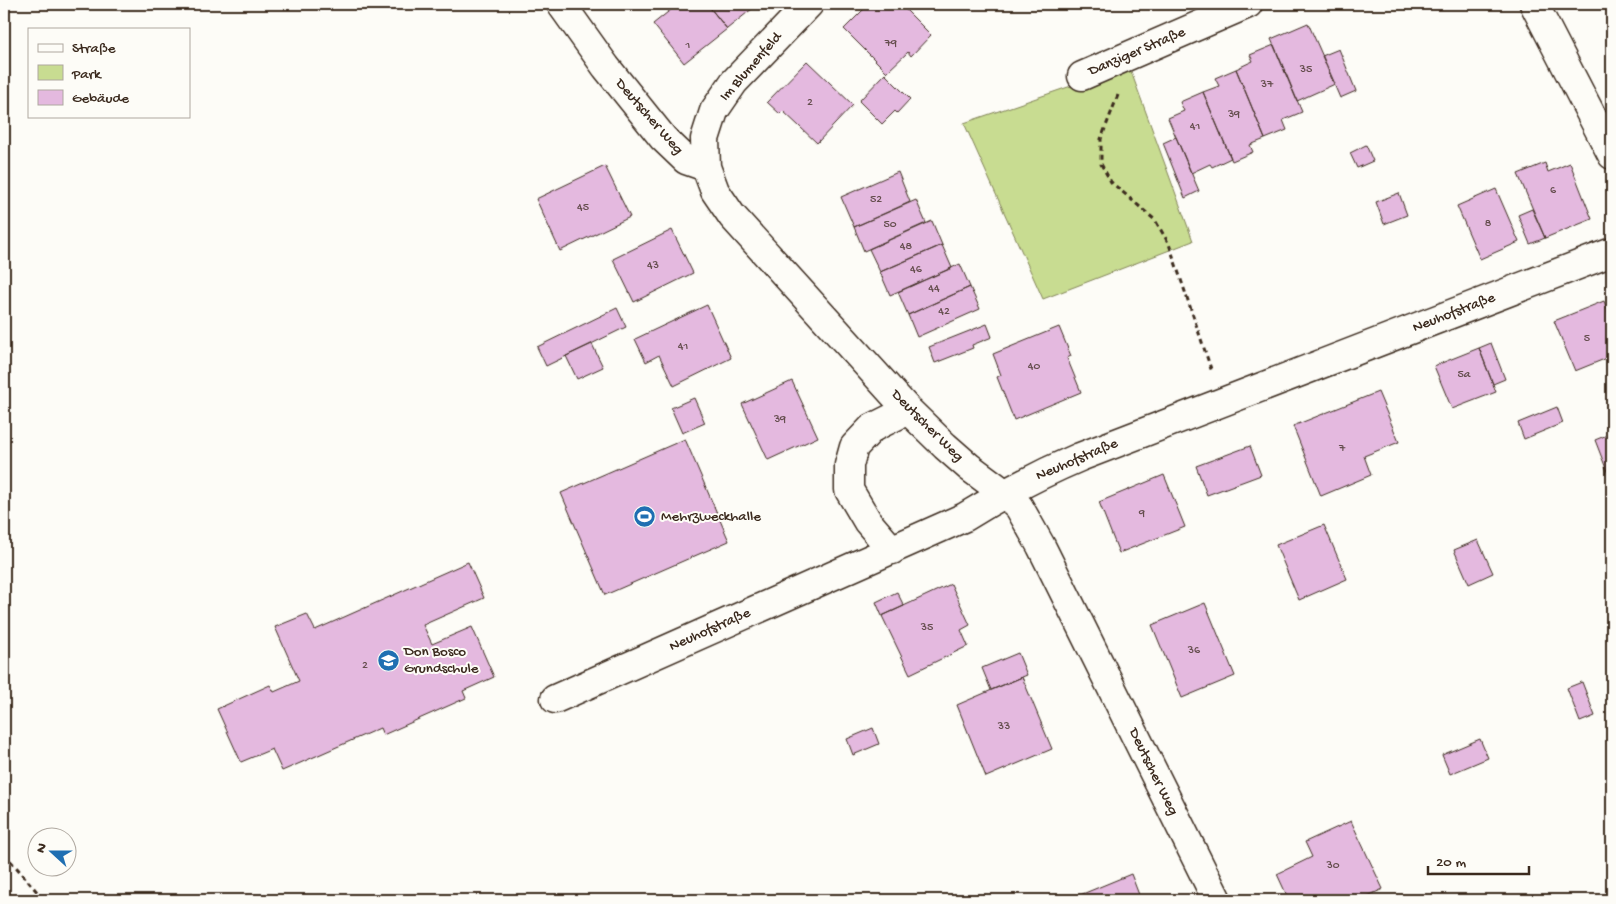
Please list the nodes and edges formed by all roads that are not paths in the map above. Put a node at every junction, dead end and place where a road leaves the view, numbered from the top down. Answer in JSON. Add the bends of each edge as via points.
{"nodes":[{"id":1,"x":561,"y":4,"type":"edge"},
{"id":2,"x":809,"y":4,"type":"edge"},
{"id":3,"x":1248,"y":4,"type":"edge"},
{"id":4,"x":1534,"y":4,"type":"edge"},
{"id":5,"x":1082,"y":76,"type":"dead end"},
{"id":6,"x":1612,"y":155,"type":"edge"},
{"id":7,"x":706,"y":168,"type":"junction"},
{"id":8,"x":1612,"y":252,"type":"edge"},
{"id":9,"x":908,"y":410,"type":"junction"},
{"id":10,"x":1004,"y":493,"type":"junction"},
{"id":11,"x":892,"y":550,"type":"junction"},
{"id":12,"x":555,"y":699,"type":"dead end"},
{"id":13,"x":1217,"y":900,"type":"edge"}],
"edges":[{"from":1,"to":7,"type":"street","name":"Deutscher Weg","via":[[663,138],[686,160]]},
{"from":2,"to":7,"type":"street","name":"Im Blumenfeld","via":[[734,82],[714,111],[705,139]]},
{"from":3,"to":5,"type":"street","name":"Danziger Straße"},
{"from":4,"to":6,"type":"street"},
{"from":7,"to":9,"type":"street","name":"Deutscher Weg","via":[[715,191],[732,216]]},
{"from":8,"to":10,"type":"street","name":"Neuhofstraße","via":[[1080,457]]},
{"from":9,"to":10,"type":"street","name":"Deutscher Weg","via":[[969,468]]},
{"from":9,"to":11,"type":"street","via":[[872,428],[854,447],[849,465],[849,490],[868,522]]},
{"from":10,"to":11,"type":"street","name":"Neuhofstraße","via":[[965,517]]},
{"from":10,"to":13,"type":"street","name":"Deutscher Weg","via":[[1019,507],[1041,546]]},
{"from":11,"to":12,"type":"street","name":"Neuhofstraße"}]}
